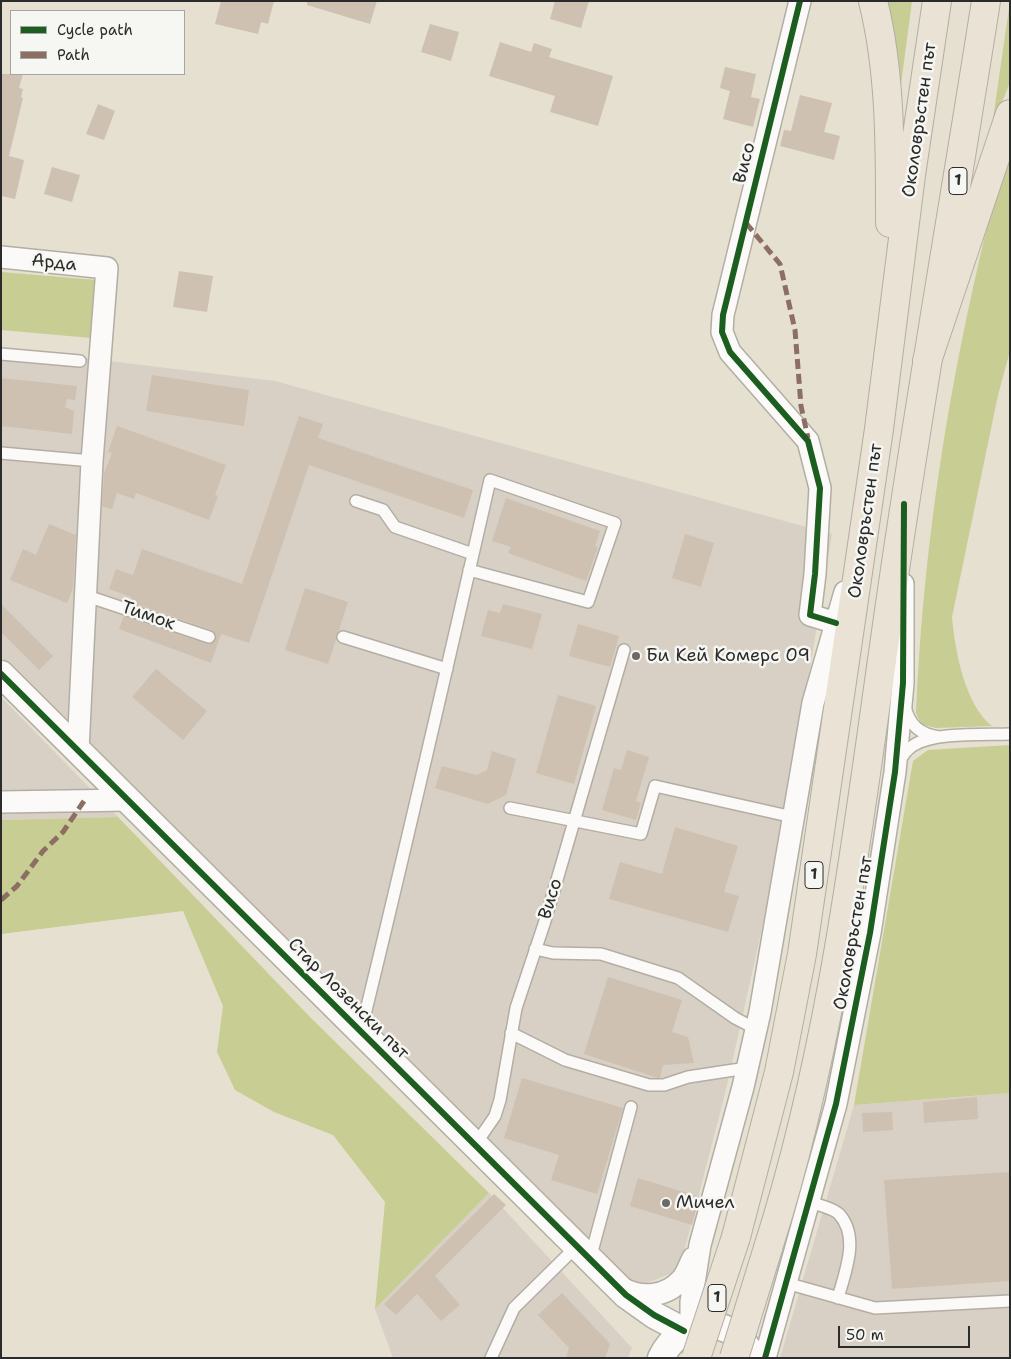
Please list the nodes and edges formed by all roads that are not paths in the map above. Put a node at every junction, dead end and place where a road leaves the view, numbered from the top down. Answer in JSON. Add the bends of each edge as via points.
{"nodes":[{"id":1,"x":800,"y":1,"type":"edge"},
{"id":2,"x":873,"y":1,"type":"edge"},
{"id":3,"x":937,"y":1,"type":"edge"},
{"id":4,"x":986,"y":1,"type":"edge"},
{"id":5,"x":1010,"y":114,"type":"edge"},
{"id":6,"x":1,"y":257,"type":"edge"},
{"id":7,"x":892,"y":341,"type":"junction"},
{"id":8,"x":1,"y":354,"type":"edge"},
{"id":9,"x":927,"y":360,"type":"junction"},
{"id":10,"x":80,"y":361,"type":"dead end"},
{"id":11,"x":1,"y":453,"type":"edge"},
{"id":12,"x":92,"y":461,"type":"junction"},
{"id":13,"x":356,"y":501,"type":"dead end"},
{"id":14,"x":904,"y":504,"type":"junction"},
{"id":15,"x":868,"y":507,"type":"junction"},
{"id":16,"x":473,"y":554,"type":"junction"},
{"id":17,"x":469,"y":570,"type":"junction"},
{"id":18,"x":87,"y":596,"type":"junction"},
{"id":19,"x":836,"y":623,"type":"junction"},
{"id":20,"x":209,"y":637,"type":"dead end"},
{"id":21,"x":343,"y":637,"type":"dead end"},
{"id":22,"x":624,"y":650,"type":"dead end"},
{"id":23,"x":447,"y":669,"type":"junction"},
{"id":24,"x":1,"y":674,"type":"edge"},
{"id":25,"x":903,"y":682,"type":"junction"},
{"id":26,"x":1010,"y":734,"type":"edge"},
{"id":27,"x":943,"y":738,"type":"junction"},
{"id":28,"x":78,"y":750,"type":"junction"},
{"id":29,"x":894,"y":772,"type":"junction"},
{"id":30,"x":129,"y":800,"type":"junction"},
{"id":31,"x":1,"y":802,"type":"edge"},
{"id":32,"x":510,"y":808,"type":"dead end"},
{"id":33,"x":793,"y":817,"type":"junction"},
{"id":34,"x":574,"y":821,"type":"junction"},
{"id":35,"x":535,"y":949,"type":"junction"},
{"id":36,"x":756,"y":1029,"type":"junction"},
{"id":37,"x":360,"y":1033,"type":"junction"},
{"id":38,"x":511,"y":1033,"type":"junction"},
{"id":39,"x":747,"y":1068,"type":"junction"},
{"id":40,"x":631,"y":1106,"type":"dead end"},
{"id":41,"x":475,"y":1145,"type":"junction"},
{"id":42,"x":810,"y":1202,"type":"junction"},
{"id":43,"x":700,"y":1245,"type":"junction"},
{"id":44,"x":584,"y":1253,"type":"junction"},
{"id":45,"x":786,"y":1283,"type":"junction"},
{"id":46,"x":620,"y":1289,"type":"junction"},
{"id":47,"x":838,"y":1298,"type":"junction"},
{"id":48,"x":1010,"y":1301,"type":"edge"},
{"id":49,"x":688,"y":1329,"type":"junction"},
{"id":50,"x":491,"y":1358,"type":"edge"},
{"id":51,"x":661,"y":1358,"type":"edge"},
{"id":52,"x":696,"y":1358,"type":"edge"},
{"id":53,"x":734,"y":1358,"type":"edge"},
{"id":54,"x":753,"y":1358,"type":"edge"},
{"id":55,"x":765,"y":1358,"type":"edge"}],
"edges":[{"from":1,"to":19,"type":"street","name":"Висо","via":[[723,314],[722,332],[735,358],[808,441],[820,488],[810,615]]},
{"from":2,"to":7,"type":"highway","via":[[886,86]]},
{"from":3,"to":7,"type":"highway","name":"Околовръстен път","number":"1","via":[[911,175]]},
{"from":4,"to":9,"type":"highway","name":"Околовръстен път","number":"1"},
{"from":5,"to":9,"type":"highway"},
{"from":6,"to":12,"type":"street","name":"Арда","via":[[107,268]]},
{"from":7,"to":15,"type":"highway","name":"Околовръстен път","number":"1"},
{"from":8,"to":10,"type":"lane"},
{"from":9,"to":14,"type":"highway","name":"Околовръстен път","number":"1"},
{"from":11,"to":12,"type":"lane"},
{"from":12,"to":18,"type":"street"},
{"from":13,"to":16,"type":"lane","via":[[383,510],[394,527]]},
{"from":14,"to":25,"type":"street","name":"Околовръстен път"},
{"from":14,"to":53,"type":"highway","name":"Околовръстен път","number":"1","bridge":true,"via":[[838,957],[800,1137]]},
{"from":15,"to":19,"type":"street"},
{"from":15,"to":52,"type":"highway","name":"Околовръстен път","number":"1","bridge":true,"via":[[802,954],[779,1072],[736,1237]]},
{"from":16,"to":17,"type":"lane"},
{"from":16,"to":17,"type":"lane","via":[[490,480],[615,523],[588,602]]},
{"from":17,"to":23,"type":"lane"},
{"from":18,"to":20,"type":"lane","name":"Тимок"},
{"from":18,"to":28,"type":"street"},
{"from":19,"to":33,"type":"street","via":[[813,703]]},
{"from":21,"to":23,"type":"lane"},
{"from":22,"to":34,"type":"lane","name":"Висо"},
{"from":23,"to":37,"type":"lane"},
{"from":24,"to":28,"type":"street","name":"Стар Лозенски път"},
{"from":25,"to":27,"type":"lane","via":[[911,723],[922,733]]},
{"from":25,"to":29,"type":"street","name":"Околовръстен път"},
{"from":26,"to":27,"type":"lane"},
{"from":27,"to":29,"type":"lane","via":[[914,745],[901,758]]},
{"from":28,"to":30,"type":"street","name":"Стар Лозенски път"},
{"from":29,"to":42,"type":"street","name":"Околовръстен път","via":[[858,998],[836,1104]]},
{"from":30,"to":31,"type":"street"},
{"from":30,"to":37,"type":"street","name":"Стар Лозенски път"},
{"from":32,"to":34,"type":"lane"},
{"from":33,"to":34,"type":"lane","via":[[655,786],[641,834]]},
{"from":33,"to":36,"type":"street"},
{"from":34,"to":35,"type":"lane","name":"Висо"},
{"from":35,"to":36,"type":"lane","via":[[553,953],[601,954],[678,978]]},
{"from":35,"to":38,"type":"lane","name":"Висо"},
{"from":36,"to":39,"type":"street"},
{"from":37,"to":41,"type":"street","name":"Стар Лозенски път"},
{"from":38,"to":39,"type":"lane","via":[[565,1060],[649,1085],[664,1085],[688,1077]]},
{"from":38,"to":41,"type":"lane","name":"Висо","via":[[495,1116]]},
{"from":39,"to":43,"type":"street"},
{"from":40,"to":44,"type":"lane"},
{"from":41,"to":44,"type":"street","name":"Стар Лозенски път"},
{"from":42,"to":45,"type":"street","name":"Околовръстен път"},
{"from":42,"to":47,"type":"lane","via":[[838,1213],[849,1230],[849,1255]]},
{"from":43,"to":46,"type":"street","via":[[680,1281],[664,1292],[646,1295]]},
{"from":43,"to":49,"type":"street"},
{"from":44,"to":46,"type":"street","name":"Стар Лозенски път"},
{"from":44,"to":50,"type":"lane","via":[[514,1308]]},
{"from":45,"to":47,"type":"lane"},
{"from":45,"to":55,"type":"street","name":"Околовръстен път"},
{"from":46,"to":49,"type":"street","name":"Стар Лозенски път","via":[[654,1315]]},
{"from":46,"to":51,"type":"street","name":"Стар Лозенски път","via":[[652,1334]]},
{"from":47,"to":48,"type":"lane","via":[[875,1308]]},
{"from":49,"to":51,"type":"street","via":[[674,1338]]},
{"from":49,"to":54,"type":"street","via":[[705,1325],[728,1330],[744,1342]]}]}
